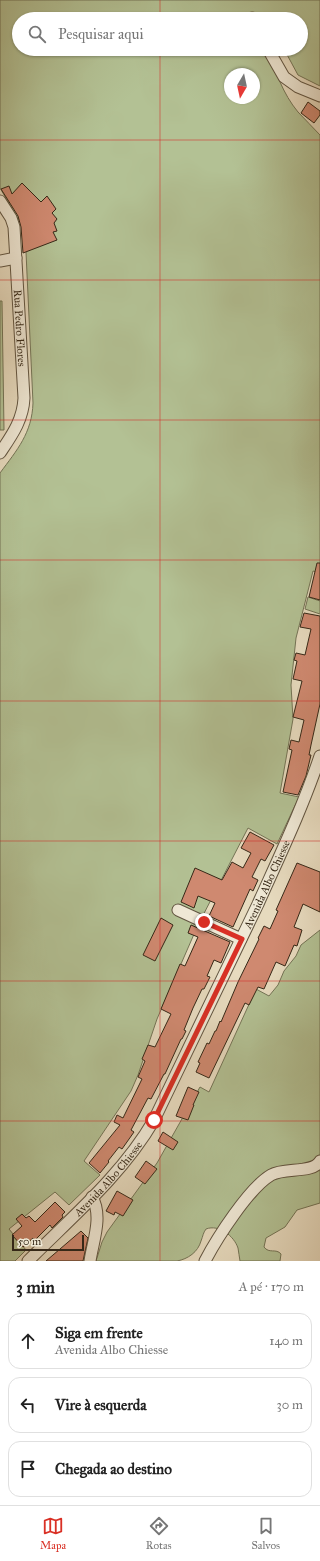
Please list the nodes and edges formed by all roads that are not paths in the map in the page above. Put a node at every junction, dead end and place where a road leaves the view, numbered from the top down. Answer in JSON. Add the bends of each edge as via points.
{"nodes":[{"id":1,"x":272,"y":56,"type":"edge"},
{"id":2,"x":320,"y":96,"type":"edge"},
{"id":3,"x":0,"y":201,"type":"edge"},
{"id":4,"x":16,"y":258,"type":"junction"},
{"id":5,"x":0,"y":261,"type":"edge"},
{"id":6,"x":0,"y":453,"type":"edge"},
{"id":7,"x":320,"y":756,"type":"edge"},
{"id":8,"x":178,"y":910,"type":"dead end"},
{"id":9,"x":242,"y":939,"type":"junction"},
{"id":10,"x":320,"y":1161,"type":"edge"},
{"id":11,"x":92,"y":1197,"type":"junction"},
{"id":12,"x":28,"y":1261,"type":"edge"},
{"id":13,"x":90,"y":1261,"type":"edge"},
{"id":14,"x":205,"y":1261,"type":"edge"}],
"edges":[{"from":1,"to":2,"type":"street","via":[[284,77],[298,87]]},
{"from":3,"to":4,"type":"street","name":"Rua Pedro Flores","via":[[13,222]]},
{"from":4,"to":5,"type":"street"},
{"from":4,"to":6,"type":"street","name":"Rua Pedro Flores","via":[[24,407],[18,425]]},
{"from":7,"to":9,"type":"street","name":"Avenida Albo Chiesse","via":[[299,813]]},
{"from":8,"to":9,"type":"street"},
{"from":9,"to":11,"type":"street","name":"Avenida Albo Chiesse","via":[[154,1120],[141,1142]]},
{"from":10,"to":14,"type":"street","via":[[314,1167],[278,1171],[265,1178],[228,1225]]},
{"from":11,"to":12,"type":"street","name":"Avenida Albo Chiesse"},
{"from":11,"to":13,"type":"street","via":[[97,1212]]}]}
